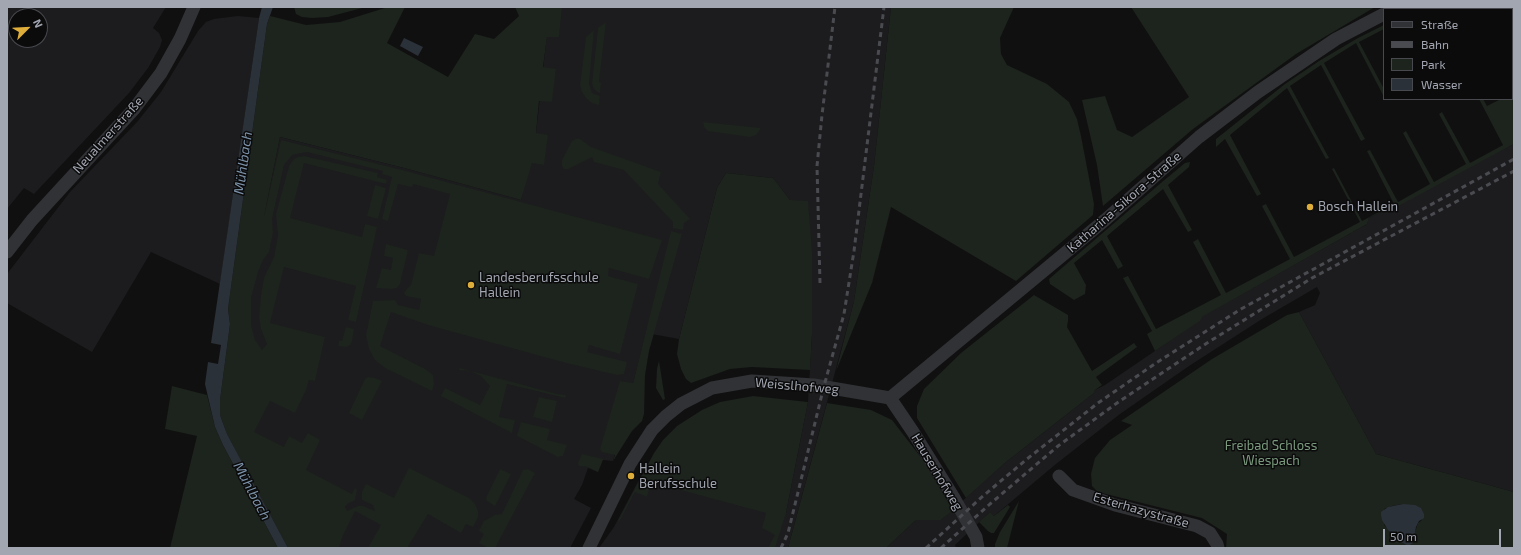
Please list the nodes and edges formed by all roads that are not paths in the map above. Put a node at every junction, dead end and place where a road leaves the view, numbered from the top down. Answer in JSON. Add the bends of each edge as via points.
{"nodes":[{"id":1,"x":194,"y":7,"type":"edge"},
{"id":2,"x":1383,"y":15,"type":"edge"},
{"id":3,"x":7,"y":252,"type":"edge"},
{"id":4,"x":890,"y":398,"type":"junction"},
{"id":5,"x":1059,"y":476,"type":"dead end"},
{"id":6,"x":589,"y":548,"type":"edge"},
{"id":7,"x":978,"y":548,"type":"edge"},
{"id":8,"x":1218,"y":548,"type":"edge"}],
"edges":[{"from":1,"to":3,"type":"street","name":"Neualmerstraße","via":[[161,73],[134,109],[32,220]]},
{"from":2,"to":4,"type":"street","name":"Katharina-Sikora-Straße","via":[[1336,39],[1258,92],[1199,137],[1099,225]]},
{"from":4,"to":6,"type":"street","name":"Weisslhofweg","via":[[788,383],[752,381],[712,388],[681,404],[652,430],[630,464]]},
{"from":4,"to":7,"type":"street","name":"Hauserhofweg","via":[[954,498],[976,537]]},
{"from":5,"to":8,"type":"street","name":"Esterhazystraße","via":[[1073,490],[1115,505],[1197,526],[1210,533]]}]}
